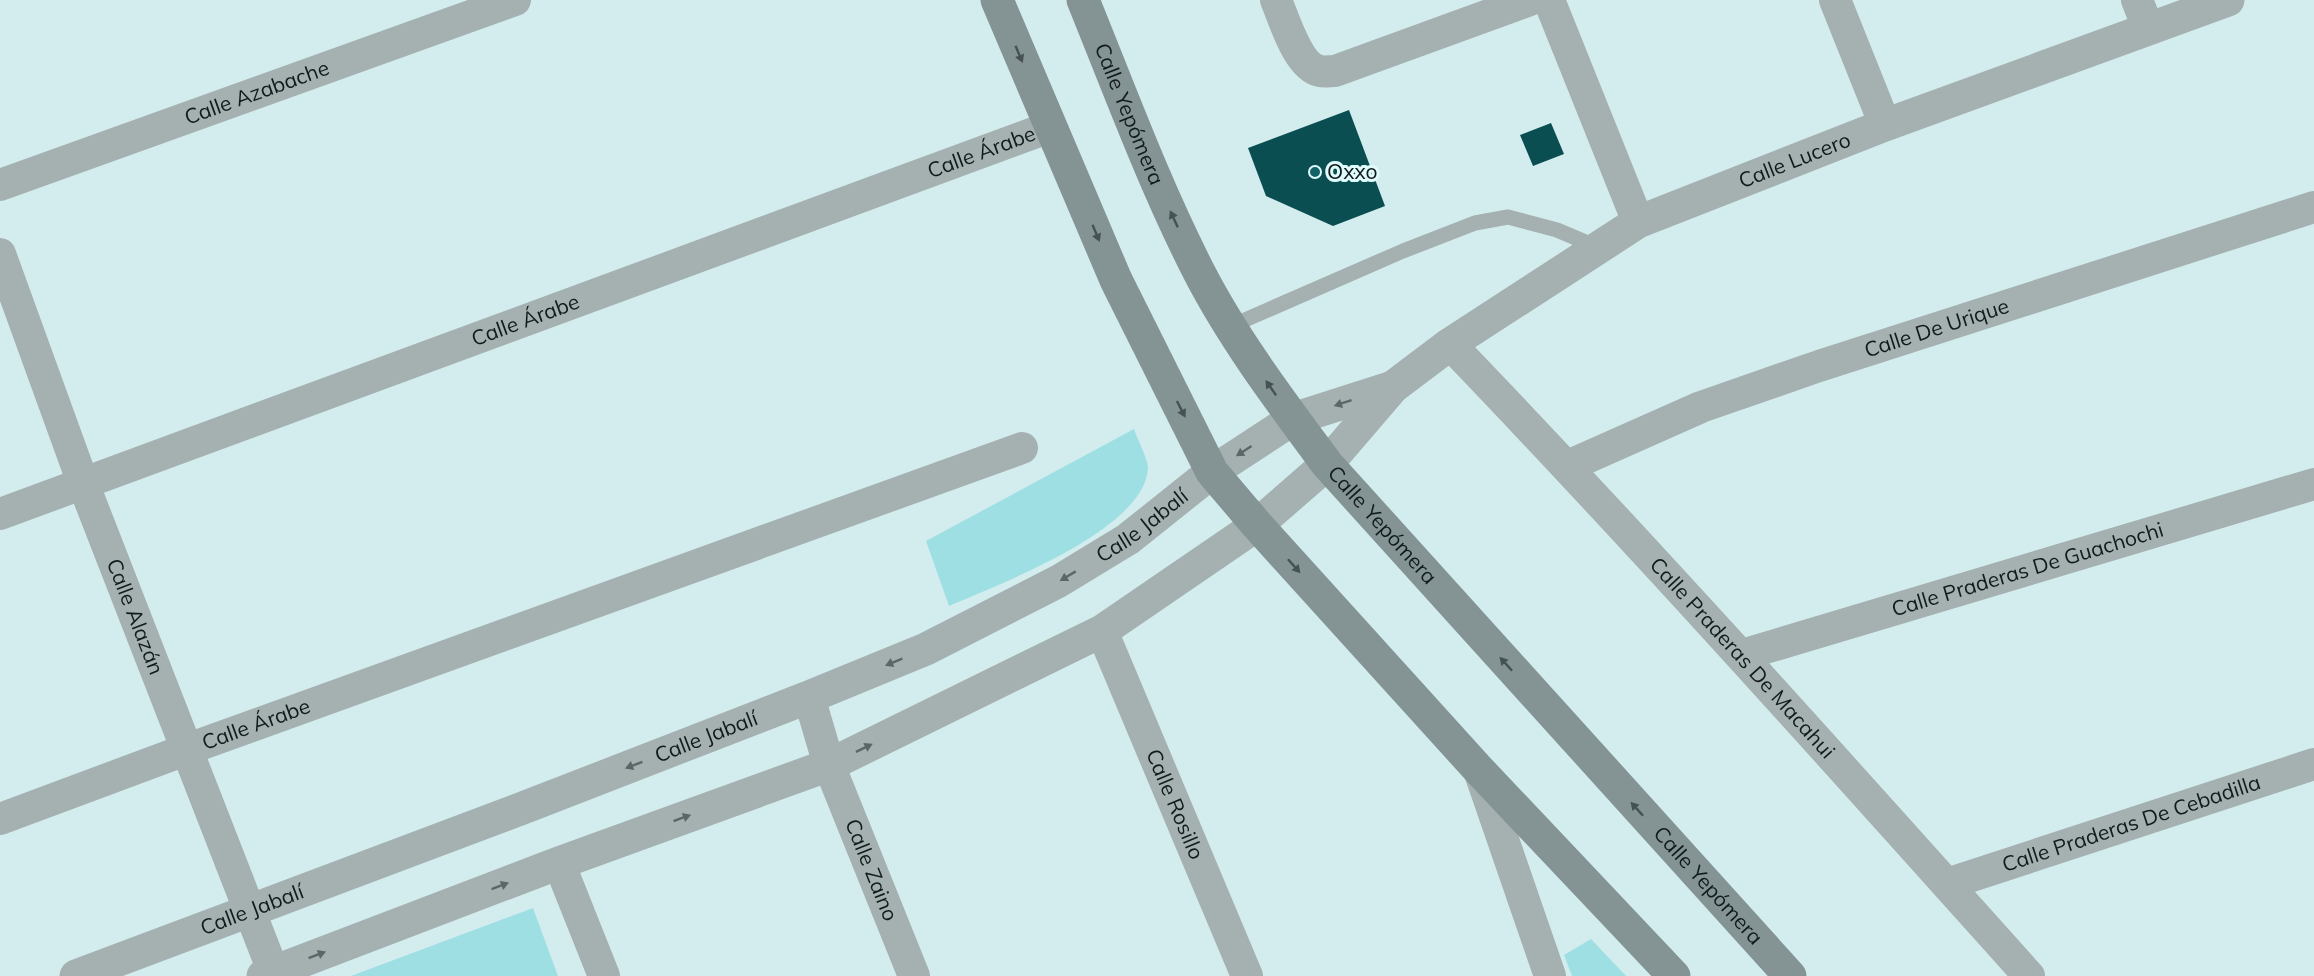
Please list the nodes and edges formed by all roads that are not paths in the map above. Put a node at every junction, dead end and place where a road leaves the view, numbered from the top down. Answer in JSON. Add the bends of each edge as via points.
{"nodes":[{"id":1,"x":515,"y":0,"type":"edge"},
{"id":2,"x":997,"y":0,"type":"edge"},
{"id":3,"x":1083,"y":0,"type":"edge"},
{"id":4,"x":1276,"y":0,"type":"edge"},
{"id":5,"x":1530,"y":0,"type":"edge"},
{"id":6,"x":1549,"y":0,"type":"edge"},
{"id":7,"x":1835,"y":0,"type":"edge"},
{"id":8,"x":2228,"y":0,"type":"edge"},
{"id":9,"x":2142,"y":14,"type":"edge"},
{"id":10,"x":1885,"y":125,"type":"junction"},
{"id":11,"x":1050,"y":127,"type":"junction"},
{"id":12,"x":0,"y":186,"type":"edge"},
{"id":13,"x":2314,"y":207,"type":"edge"},
{"id":14,"x":1638,"y":222,"type":"junction"},
{"id":15,"x":1598,"y":248,"type":"junction"},
{"id":16,"x":0,"y":254,"type":"edge"},
{"id":17,"x":1231,"y":326,"type":"junction"},
{"id":18,"x":1450,"y":344,"type":"junction"},
{"id":19,"x":1393,"y":387,"type":"junction"},
{"id":20,"x":1293,"y":419,"type":"junction"},
{"id":21,"x":1022,"y":448,"type":"dead end"},
{"id":22,"x":1328,"y":465,"type":"junction"},
{"id":23,"x":1568,"y":466,"type":"junction"},
{"id":24,"x":1212,"y":472,"type":"junction"},
{"id":25,"x":83,"y":483,"type":"junction"},
{"id":26,"x":2314,"y":484,"type":"edge"},
{"id":27,"x":0,"y":514,"type":"edge"},
{"id":28,"x":1257,"y":525,"type":"junction"},
{"id":29,"x":1102,"y":631,"type":"junction"},
{"id":30,"x":1742,"y":655,"type":"junction"},
{"id":31,"x":809,"y":697,"type":"junction"},
{"id":32,"x":188,"y":749,"type":"junction"},
{"id":33,"x":2314,"y":764,"type":"edge"},
{"id":34,"x":829,"y":765,"type":"junction"},
{"id":35,"x":1479,"y":770,"type":"junction"},
{"id":36,"x":0,"y":819,"type":"edge"},
{"id":37,"x":559,"y":863,"type":"junction"},
{"id":38,"x":1947,"y":884,"type":"junction"},
{"id":39,"x":250,"y":912,"type":"junction"},
{"id":40,"x":271,"y":975,"type":"edge"},
{"id":41,"x":76,"y":976,"type":"edge"},
{"id":42,"x":604,"y":976,"type":"edge"},
{"id":43,"x":914,"y":976,"type":"edge"},
{"id":44,"x":1247,"y":976,"type":"edge"},
{"id":45,"x":1550,"y":976,"type":"edge"},
{"id":46,"x":1674,"y":976,"type":"edge"},
{"id":47,"x":1790,"y":976,"type":"edge"},
{"id":48,"x":2029,"y":976,"type":"edge"}],
"edges":[{"from":1,"to":12,"type":"street","name":"Calle Azabache"},
{"from":2,"to":11,"type":"main road","one_way":true},
{"from":17,"to":3,"type":"main road","name":"Calle Yepómera","one_way":true,"via":[[1199,273],[1156,179]]},
{"from":4,"to":5,"type":"street","via":[[1300,54],[1319,71],[1335,71]]},
{"from":6,"to":14,"type":"street"},
{"from":7,"to":10,"type":"street"},
{"from":8,"to":9,"type":"street","name":"Calle Lucero"},
{"from":9,"to":10,"type":"street","name":"Calle Lucero"},
{"from":10,"to":14,"type":"street","name":"Calle Lucero"},
{"from":11,"to":24,"type":"main road","one_way":true,"via":[[1116,280]]},
{"from":11,"to":25,"type":"street","name":"Calle Árabe"},
{"from":13,"to":23,"type":"street","name":"Calle De Urique","via":[[1712,403]]},
{"from":14,"to":15,"type":"street","name":"Calle Lucero"},
{"from":15,"to":17,"type":"lane","via":[[1557,230],[1508,217],[1475,223]]},
{"from":15,"to":18,"type":"street","name":"Calle Lucero"},
{"from":16,"to":25,"type":"street","name":"Calle Alazán"},
{"from":20,"to":17,"type":"main road","name":"Calle Yepómera","one_way":true},
{"from":18,"to":19,"type":"street","name":"Calle Lucero"},
{"from":18,"to":23,"type":"street","name":"Calle Praderas De Macahui"},
{"from":19,"to":20,"type":"street","name":"Calle Lucero","one_way":true},
{"from":19,"to":22,"type":"street","name":"Calle Lucero"},
{"from":20,"to":22,"type":"main road","name":"Calle Yepómera"},
{"from":20,"to":24,"type":"street","name":"Calle Jabalí","one_way":true},
{"from":21,"to":32,"type":"street","name":"Calle Árabe"},
{"from":22,"to":28,"type":"street"},
{"from":47,"to":22,"type":"main road","name":"Calle Yepómera","one_way":true},
{"from":23,"to":30,"type":"street","name":"Calle Praderas De Macahui"},
{"from":24,"to":28,"type":"main road"},
{"from":24,"to":31,"type":"street","name":"Calle Jabalí","one_way":true,"via":[[1128,539],[1059,581],[926,649]]},
{"from":25,"to":27,"type":"street","name":"Calle Árabe"},
{"from":25,"to":32,"type":"street","name":"Calle Alazán"},
{"from":26,"to":30,"type":"street","name":"Calle Praderas De Guachochi"},
{"from":28,"to":29,"type":"street"},
{"from":28,"to":35,"type":"main road","one_way":true},
{"from":34,"to":29,"type":"street","one_way":true},
{"from":29,"to":44,"type":"street","name":"Calle Rosillo"},
{"from":30,"to":38,"type":"street","name":"Calle Praderas De Macahui"},
{"from":31,"to":34,"type":"street","name":"Calle Zaino"},
{"from":31,"to":39,"type":"street","name":"Calle Jabalí","one_way":true},
{"from":32,"to":36,"type":"street","name":"Calle Árabe"},
{"from":32,"to":39,"type":"street","name":"Calle Alazán"},
{"from":33,"to":38,"type":"street","name":"Calle Praderas De Cebadilla"},
{"from":37,"to":34,"type":"street","one_way":true},
{"from":34,"to":43,"type":"street","name":"Calle Zaino"},
{"from":35,"to":45,"type":"street"},
{"from":35,"to":46,"type":"main road"},
{"from":40,"to":37,"type":"street","one_way":true},
{"from":37,"to":42,"type":"street"},
{"from":38,"to":48,"type":"street","name":"Calle Praderas De Macahui"},
{"from":39,"to":40,"type":"street","name":"Calle Alazán"},
{"from":39,"to":41,"type":"street","name":"Calle Jabalí"}]}
